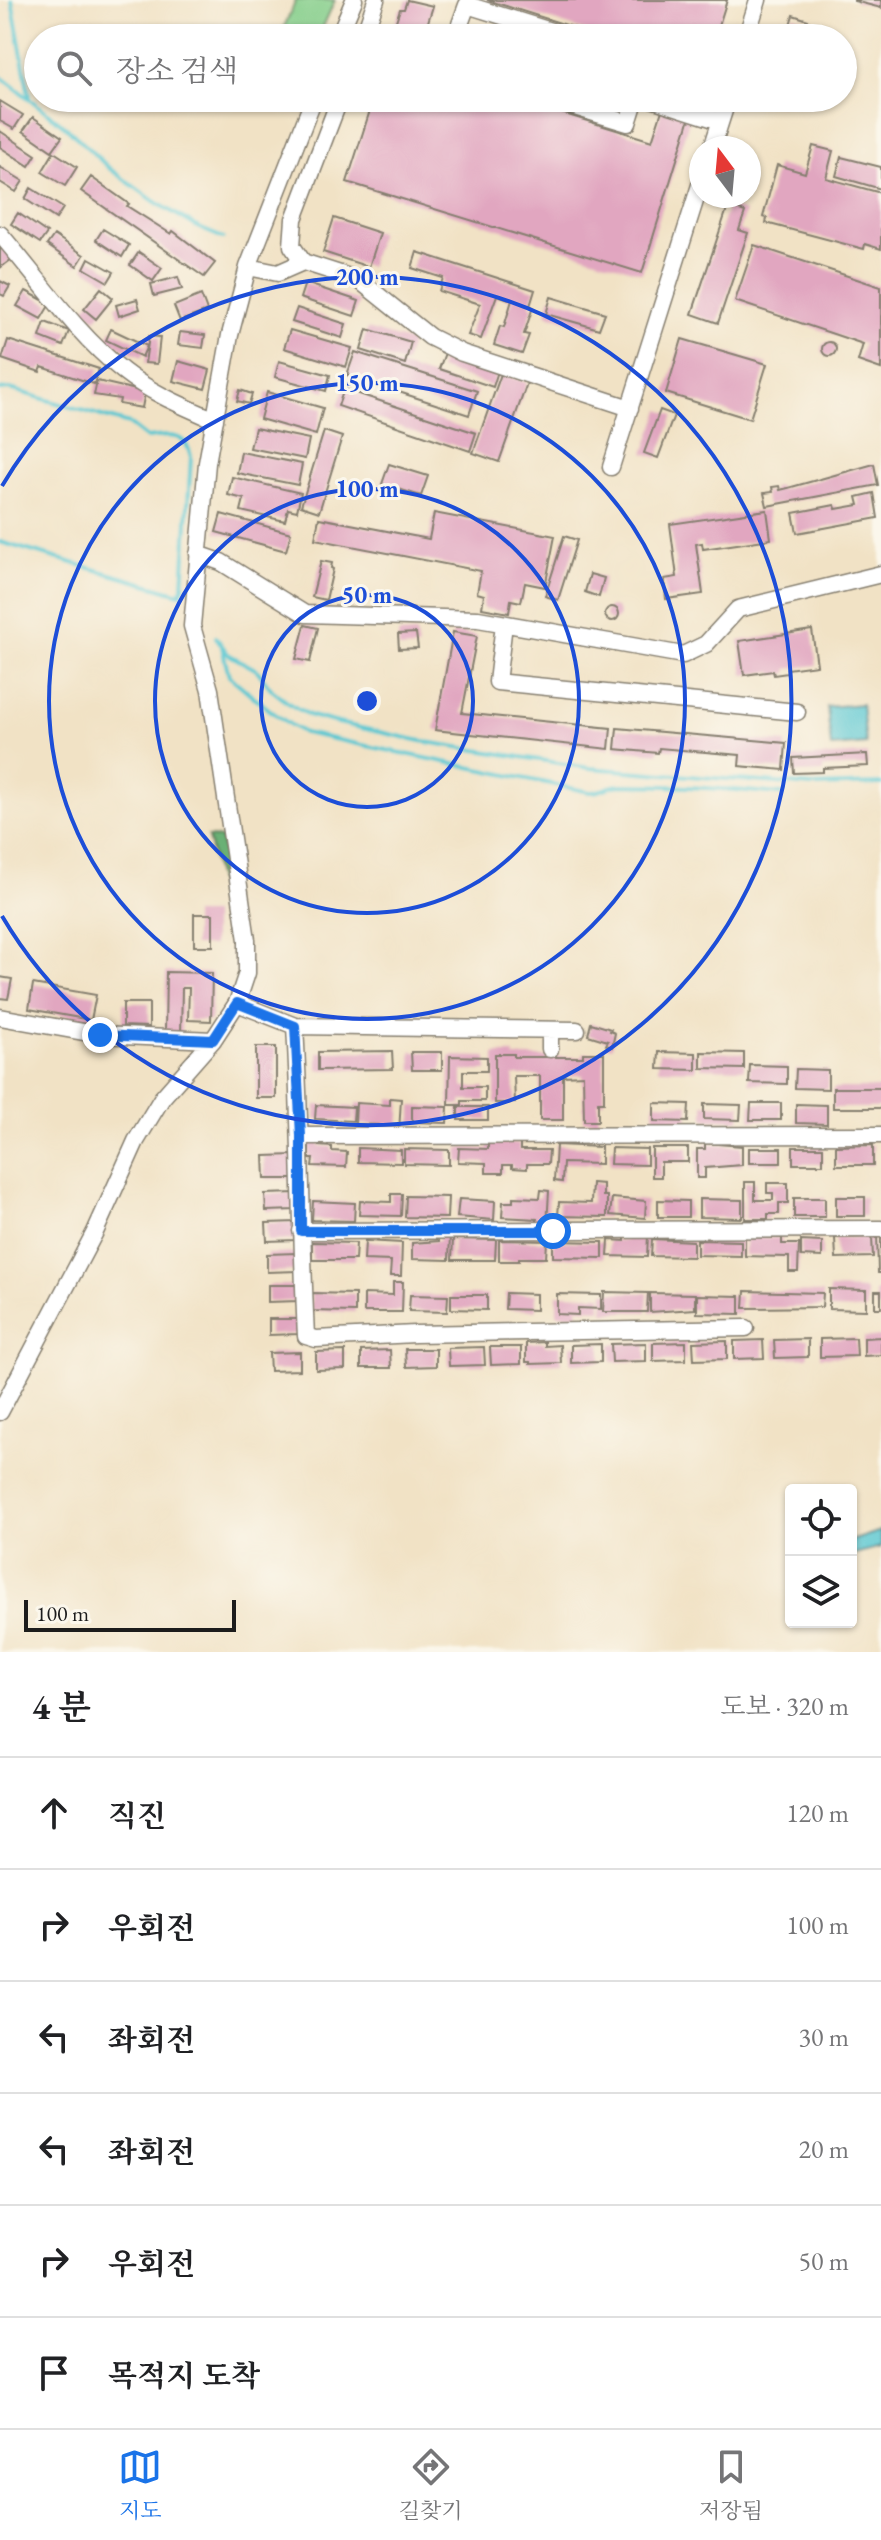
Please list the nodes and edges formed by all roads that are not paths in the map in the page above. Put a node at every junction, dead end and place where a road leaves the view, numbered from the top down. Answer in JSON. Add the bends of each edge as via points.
{"nodes":[{"id":1,"x":354,"y":0,"type":"edge"},
{"id":2,"x":376,"y":0,"type":"edge"},
{"id":3,"x":758,"y":0,"type":"edge"},
{"id":4,"x":344,"y":24,"type":"edge"},
{"id":5,"x":368,"y":24,"type":"edge"},
{"id":6,"x":460,"y":24,"type":"edge"},
{"id":7,"x":528,"y":24,"type":"edge"},
{"id":8,"x":750,"y":24,"type":"edge"},
{"id":9,"x":309,"y":112,"type":"edge"},
{"id":10,"x":335,"y":112,"type":"edge"},
{"id":11,"x":591,"y":112,"type":"edge"},
{"id":12,"x":632,"y":112,"type":"edge"},
{"id":13,"x":692,"y":112,"type":"edge"},
{"id":14,"x":723,"y":112,"type":"edge"},
{"id":15,"x":720,"y":121,"type":"junction"},
{"id":16,"x":716,"y":136,"type":"edge"},
{"id":17,"x":693,"y":208,"type":"edge"},
{"id":18,"x":0,"y":234,"type":"edge"},
{"id":19,"x":303,"y":262,"type":"junction"},
{"id":20,"x":248,"y":267,"type":"junction"},
{"id":21,"x":630,"y":408,"type":"junction"},
{"id":22,"x":215,"y":420,"type":"junction"},
{"id":23,"x":611,"y":467,"type":"dead end"},
{"id":24,"x":198,"y":554,"type":"junction"},
{"id":25,"x":881,"y":574,"type":"edge"},
{"id":26,"x":504,"y":624,"type":"junction"},
{"id":27,"x":797,"y":712,"type":"dead end"},
{"id":28,"x":237,"y":1003,"type":"junction"},
{"id":29,"x":0,"y":1017,"type":"edge"},
{"id":30,"x":295,"y":1026,"type":"junction"},
{"id":31,"x":550,"y":1030,"type":"junction"},
{"id":32,"x":577,"y":1030,"type":"dead end"},
{"id":33,"x":213,"y":1040,"type":"junction"},
{"id":34,"x":550,"y":1049,"type":"dead end"},
{"id":35,"x":881,"y":1135,"type":"edge"},
{"id":36,"x":301,"y":1136,"type":"junction"},
{"id":37,"x":881,"y":1229,"type":"edge"},
{"id":38,"x":301,"y":1231,"type":"junction"},
{"id":39,"x":746,"y":1328,"type":"dead end"},
{"id":40,"x":0,"y":1412,"type":"edge"}],
"edges":[{"from":1,"to":4,"type":"street"},
{"from":2,"to":5,"type":"street"},
{"from":3,"to":8,"type":"street"},
{"from":6,"to":7,"type":"street","via":[[467,5]]},
{"from":9,"to":20,"type":"street"},
{"from":10,"to":19,"type":"street","via":[[294,219],[292,246]]},
{"from":11,"to":12,"type":"street","via":[[628,123]]},
{"from":13,"to":15,"type":"street"},
{"from":14,"to":15,"type":"street"},
{"from":15,"to":16,"type":"street"},
{"from":17,"to":21,"type":"street"},
{"from":18,"to":22,"type":"street","via":[[93,345],[124,372]]},
{"from":19,"to":20,"type":"street","via":[[278,273]]},
{"from":19,"to":21,"type":"street","via":[[359,280],[430,337],[462,353]]},
{"from":20,"to":22,"type":"street"},
{"from":21,"to":23,"type":"street"},
{"from":22,"to":24,"type":"street"},
{"from":24,"to":26,"type":"street","via":[[221,562],[305,614]]},
{"from":24,"to":28,"type":"street","via":[[192,626],[210,690],[247,940],[247,973]]},
{"from":25,"to":26,"type":"street","via":[[738,609],[706,644],[683,655]]},
{"from":26,"to":27,"type":"street","via":[[497,682]]},
{"from":28,"to":30,"type":"street"},
{"from":28,"to":33,"type":"street"},
{"from":29,"to":33,"type":"street","via":[[100,1035]]},
{"from":30,"to":31,"type":"street"},
{"from":30,"to":36,"type":"street"},
{"from":31,"to":32,"type":"street"},
{"from":31,"to":34,"type":"street"},
{"from":33,"to":40,"type":"street","via":[[162,1098],[136,1141],[95,1232]]},
{"from":35,"to":36,"type":"street"},
{"from":36,"to":38,"type":"street"},
{"from":37,"to":38,"type":"street"},
{"from":38,"to":39,"type":"street","via":[[306,1336],[316,1339]]}]}
